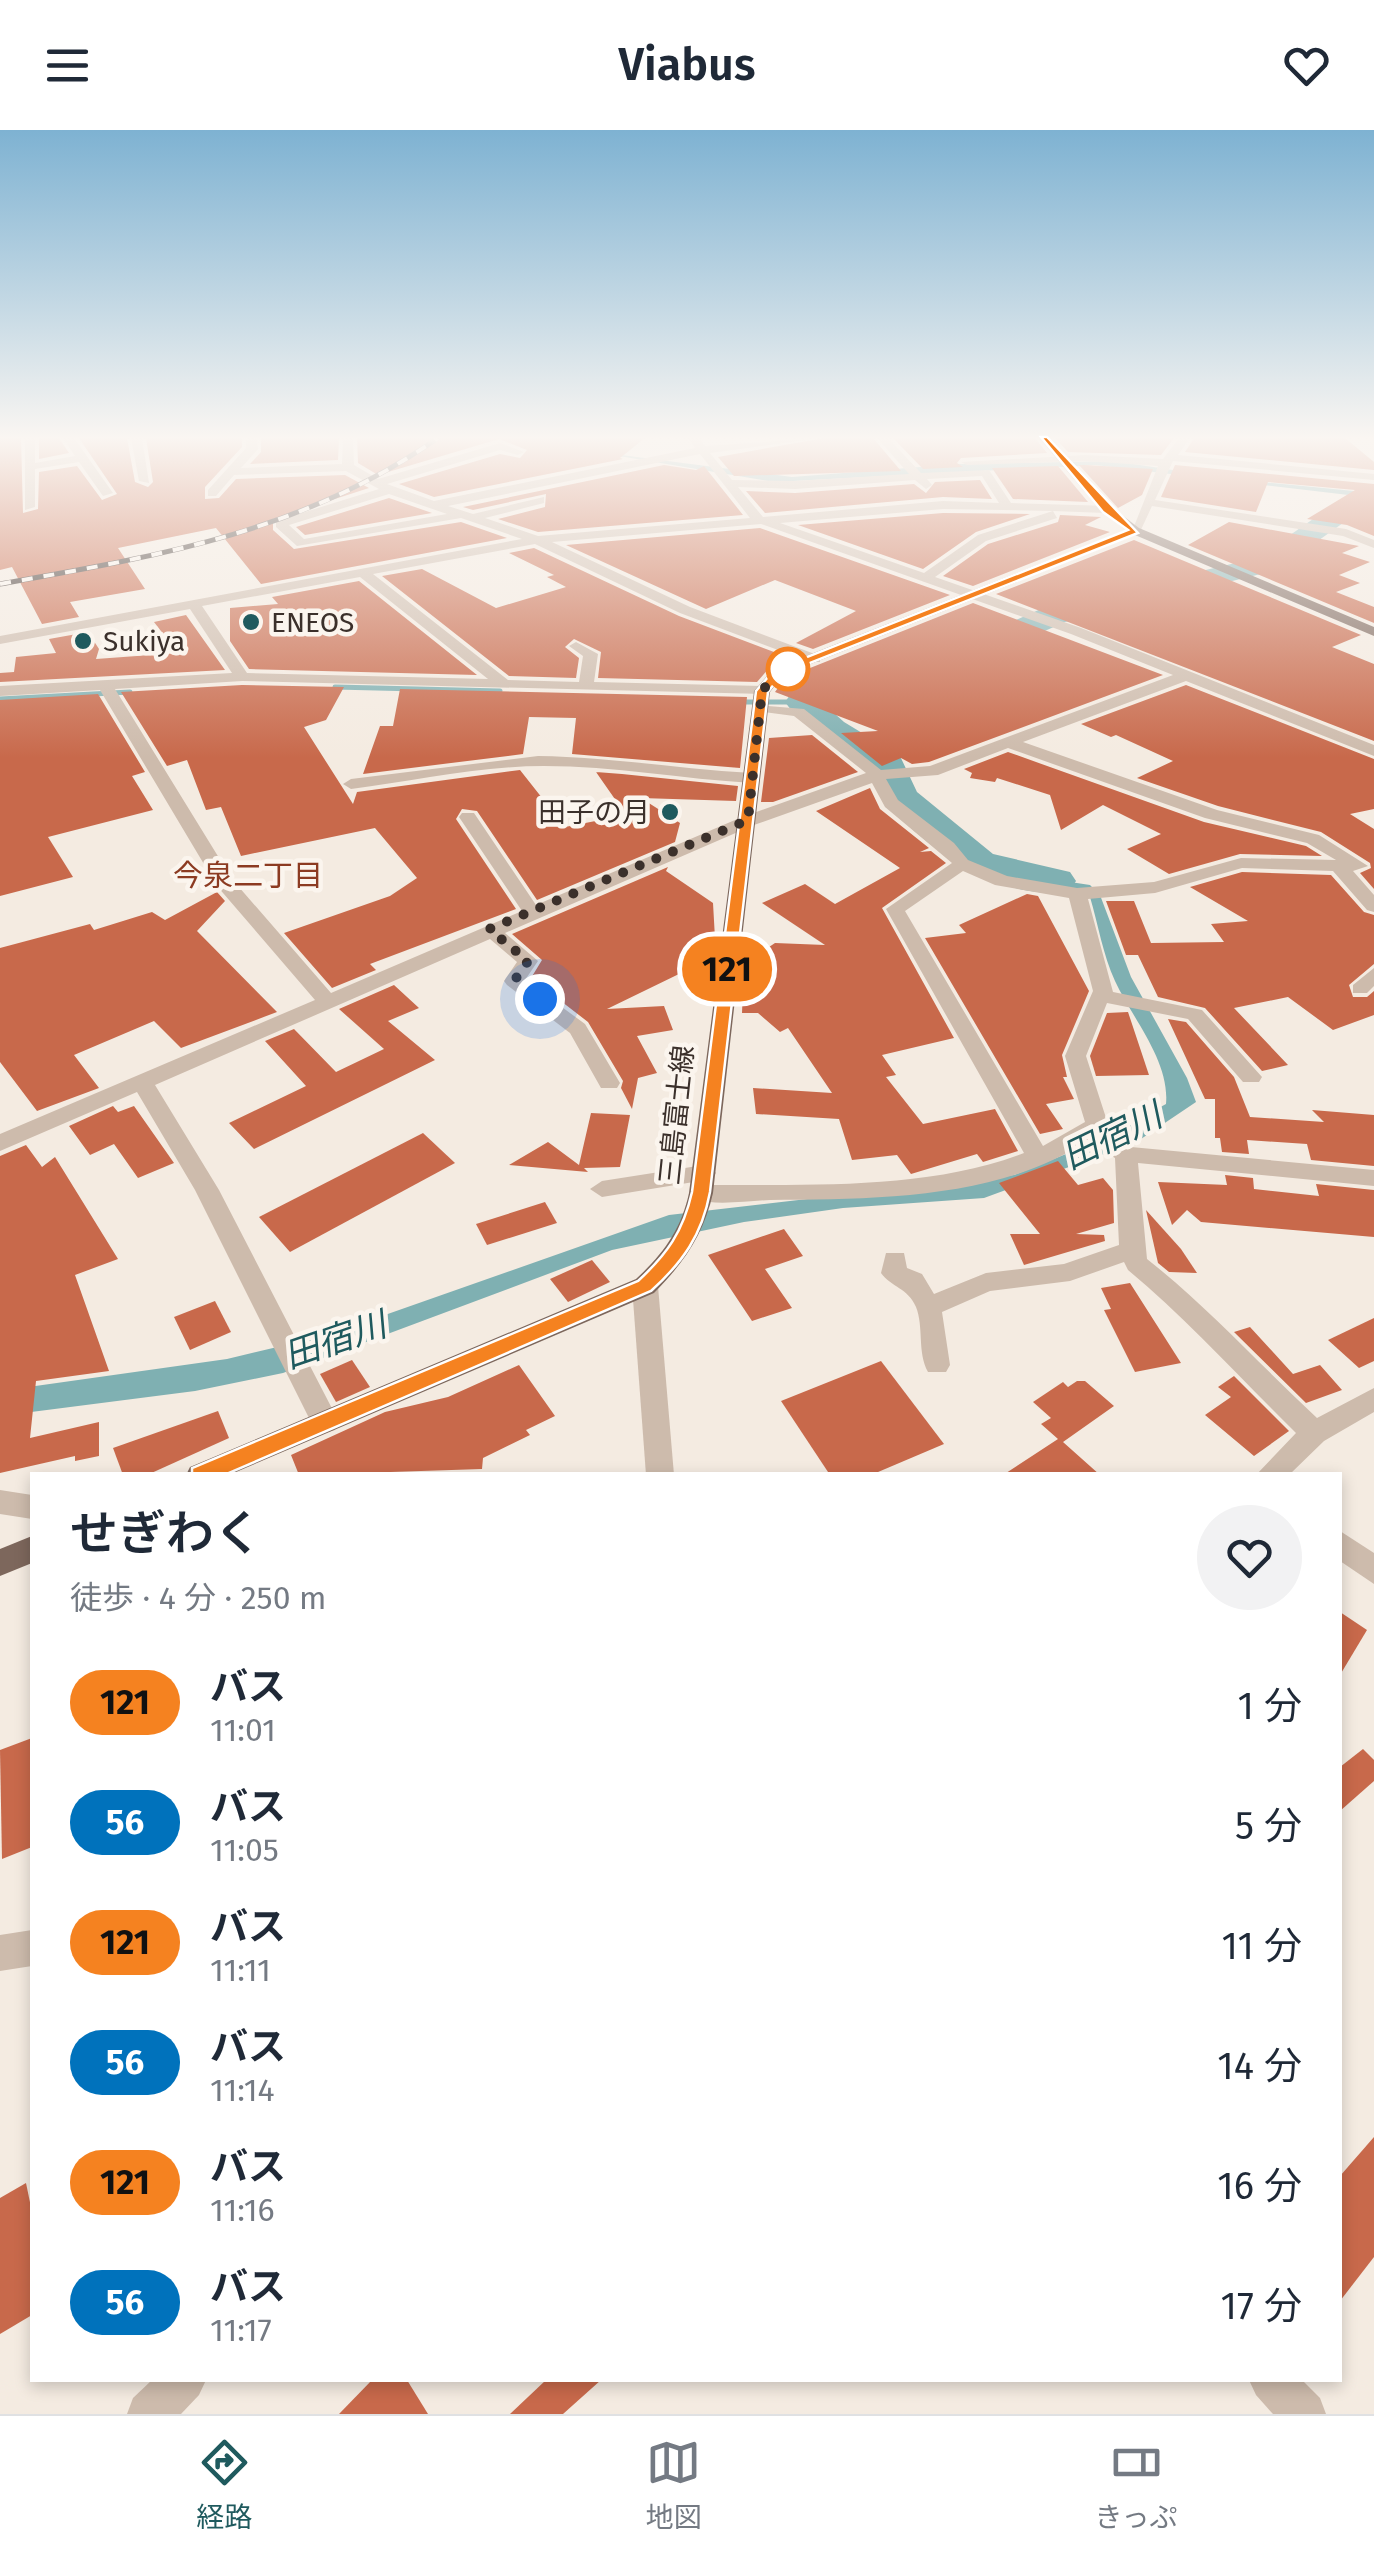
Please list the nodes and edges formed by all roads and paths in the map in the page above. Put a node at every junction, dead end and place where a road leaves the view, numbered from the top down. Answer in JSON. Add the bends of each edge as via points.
{"nodes":[{"id":1,"x":513,"y":545,"type":"edge"},
{"id":2,"x":547,"y":545,"type":"edge"},
{"id":3,"x":828,"y":545,"type":"edge"},
{"id":4,"x":971,"y":545,"type":"edge"},
{"id":5,"x":1099,"y":545,"type":"edge"},
{"id":6,"x":1171,"y":545,"type":"edge"},
{"id":7,"x":362,"y":573,"type":"junction"},
{"id":8,"x":924,"y":579,"type":"junction"},
{"id":9,"x":973,"y":596,"type":"junction"},
{"id":10,"x":194,"y":604,"type":"junction"},
{"id":11,"x":1374,"y":632,"type":"edge"},
{"id":12,"x":0,"y":640,"type":"edge"},
{"id":13,"x":576,"y":646,"type":"dead end"},
{"id":14,"x":815,"y":659,"type":"junction"},
{"id":15,"x":1185,"y":676,"type":"junction"},
{"id":16,"x":242,"y":677,"type":"junction"},
{"id":17,"x":104,"y":683,"type":"junction"},
{"id":18,"x":505,"y":685,"type":"junction"},
{"id":19,"x":586,"y":688,"type":"junction"},
{"id":20,"x":0,"y":691,"type":"edge"},
{"id":21,"x":762,"y":701,"type":"junction"},
{"id":22,"x":1013,"y":744,"type":"junction"},
{"id":23,"x":1374,"y":751,"type":"edge"},
{"id":24,"x":877,"y":774,"type":"junction"},
{"id":25,"x":752,"y":778,"type":"junction"},
{"id":26,"x":351,"y":784,"type":"dead end"},
{"id":27,"x":468,"y":817,"type":"dead end"},
{"id":28,"x":748,"y":820,"type":"junction"},
{"id":29,"x":962,"y":864,"type":"junction"},
{"id":30,"x":1358,"y":866,"type":"edge"},
{"id":31,"x":1077,"y":894,"type":"junction"},
{"id":32,"x":1374,"y":906,"type":"edge"},
{"id":33,"x":531,"y":911,"type":"junction"},
{"id":34,"x":489,"y":929,"type":"junction"},
{"id":35,"x":1107,"y":997,"type":"junction"},
{"id":36,"x":327,"y":1001,"type":"junction"},
{"id":37,"x":1251,"y":1077,"type":"dead end"},
{"id":38,"x":142,"y":1082,"type":"junction"},
{"id":39,"x":609,"y":1083,"type":"dead end"},
{"id":40,"x":1088,"y":1132,"type":"junction"},
{"id":41,"x":0,"y":1143,"type":"edge"},
{"id":42,"x":1124,"y":1153,"type":"junction"},
{"id":43,"x":1038,"y":1157,"type":"junction"},
{"id":44,"x":1374,"y":1178,"type":"edge"},
{"id":45,"x":602,"y":1190,"type":"dead end"},
{"id":46,"x":701,"y":1190,"type":"junction"},
{"id":47,"x":1132,"y":1250,"type":"junction"},
{"id":48,"x":895,"y":1259,"type":"dead end"},
{"id":49,"x":644,"y":1286,"type":"junction"},
{"id":50,"x":929,"y":1306,"type":"junction"},
{"id":51,"x":937,"y":1365,"type":"dead end"},
{"id":52,"x":1374,"y":1398,"type":"edge"},
{"id":53,"x":325,"y":1422,"type":"junction"},
{"id":54,"x":1314,"y":1434,"type":"junction"},
{"id":55,"x":207,"y":1472,"type":"edge"},
{"id":56,"x":660,"y":1472,"type":"edge"},
{"id":57,"x":1273,"y":1472,"type":"edge"},
{"id":58,"x":0,"y":1502,"type":"edge"},
{"id":59,"x":30,"y":1507,"type":"edge"},
{"id":60,"x":1342,"y":1546,"type":"edge"},
{"id":61,"x":30,"y":1549,"type":"edge"},
{"id":62,"x":0,"y":1563,"type":"edge"},
{"id":63,"x":1374,"y":1571,"type":"edge"},
{"id":64,"x":30,"y":1948,"type":"edge"},
{"id":65,"x":0,"y":1953,"type":"edge"},
{"id":66,"x":182,"y":2382,"type":"edge"},
{"id":67,"x":1273,"y":2382,"type":"edge"},
{"id":68,"x":149,"y":2414,"type":"edge"},
{"id":69,"x":1304,"y":2414,"type":"edge"}],
"edges":[{"from":1,"to":7,"type":"street"},
{"from":2,"to":14,"type":"street","via":[[686,610]]},
{"from":3,"to":8,"type":"street"},
{"from":4,"to":8,"type":"street"},
{"from":5,"to":9,"type":"main road"},
{"from":6,"to":11,"type":"main road"},
{"from":7,"to":10,"type":"street"},
{"from":7,"to":18,"type":"street"},
{"from":8,"to":9,"type":"street"},
{"from":9,"to":14,"type":"main road"},
{"from":9,"to":15,"type":"street"},
{"from":10,"to":12,"type":"street"},
{"from":10,"to":16,"type":"street"},
{"from":13,"to":19,"type":"street","via":[[591,654]]},
{"from":14,"to":21,"type":"main road","via":[[778,672]]},
{"from":15,"to":22,"type":"street"},
{"from":15,"to":23,"type":"street"},
{"from":16,"to":17,"type":"street"},
{"from":16,"to":18,"type":"street"},
{"from":17,"to":20,"type":"street"},
{"from":17,"to":36,"type":"street","via":[[224,882]]},
{"from":18,"to":19,"type":"street"},
{"from":19,"to":21,"type":"street"},
{"from":21,"to":24,"type":"street","via":[[798,712]]},
{"from":21,"to":25,"type":"main road","name":"三島富士線"},
{"from":22,"to":24,"type":"street","via":[[932,771]]},
{"from":22,"to":30,"type":"street","via":[[1211,814],[1314,840]]},
{"from":24,"to":28,"type":"street"},
{"from":24,"to":29,"type":"street","via":[[891,804]]},
{"from":25,"to":26,"type":"street","via":[[538,761]]},
{"from":25,"to":28,"type":"main road","name":"三島富士線"},
{"from":27,"to":33,"type":"street"},
{"from":28,"to":33,"type":"street"},
{"from":28,"to":46,"type":"main road","name":"三島富士線"},
{"from":29,"to":31,"type":"street","via":[[1002,881]]},
{"from":29,"to":43,"type":"street","via":[[894,909]]},
{"from":30,"to":31,"type":"street","via":[[1240,863],[1113,894]]},
{"from":30,"to":32,"type":"street"},
{"from":31,"to":35,"type":"street"},
{"from":33,"to":34,"type":"street"},
{"from":34,"to":36,"type":"street"},
{"from":34,"to":39,"type":"street","via":[[528,961],[514,981],[578,1029]]},
{"from":35,"to":37,"type":"street","via":[[1195,1014]]},
{"from":35,"to":40,"type":"street","via":[[1074,1044],[1073,1062],[1096,1124]]},
{"from":36,"to":38,"type":"street"},
{"from":38,"to":41,"type":"street"},
{"from":38,"to":53,"type":"street","via":[[207,1190]]},
{"from":40,"to":42,"type":"street"},
{"from":40,"to":43,"type":"street"},
{"from":42,"to":44,"type":"street"},
{"from":42,"to":47,"type":"street"},
{"from":43,"to":46,"type":"street","via":[[941,1180],[828,1190]]},
{"from":45,"to":46,"type":"street"},
{"from":46,"to":49,"type":"main road","name":"三島富士線","via":[[689,1236]]},
{"from":47,"to":50,"type":"street","via":[[1070,1272],[986,1282]]},
{"from":47,"to":54,"type":"street","via":[[1137,1264],[1190,1306]]},
{"from":48,"to":50,"type":"street","via":[[894,1273],[913,1281]]},
{"from":49,"to":53,"type":"main road","name":"三島富士線"},
{"from":49,"to":56,"type":"street"},
{"from":50,"to":51,"type":"street"},
{"from":52,"to":54,"type":"street"},
{"from":53,"to":55,"type":"main road","name":"三島富士線"},
{"from":54,"to":57,"type":"street"},
{"from":58,"to":59,"type":"street"},
{"from":60,"to":63,"type":"street"},
{"from":61,"to":62,"type":"main road"},
{"from":64,"to":65,"type":"street"},
{"from":66,"to":68,"type":"street"},
{"from":67,"to":69,"type":"street"}]}
